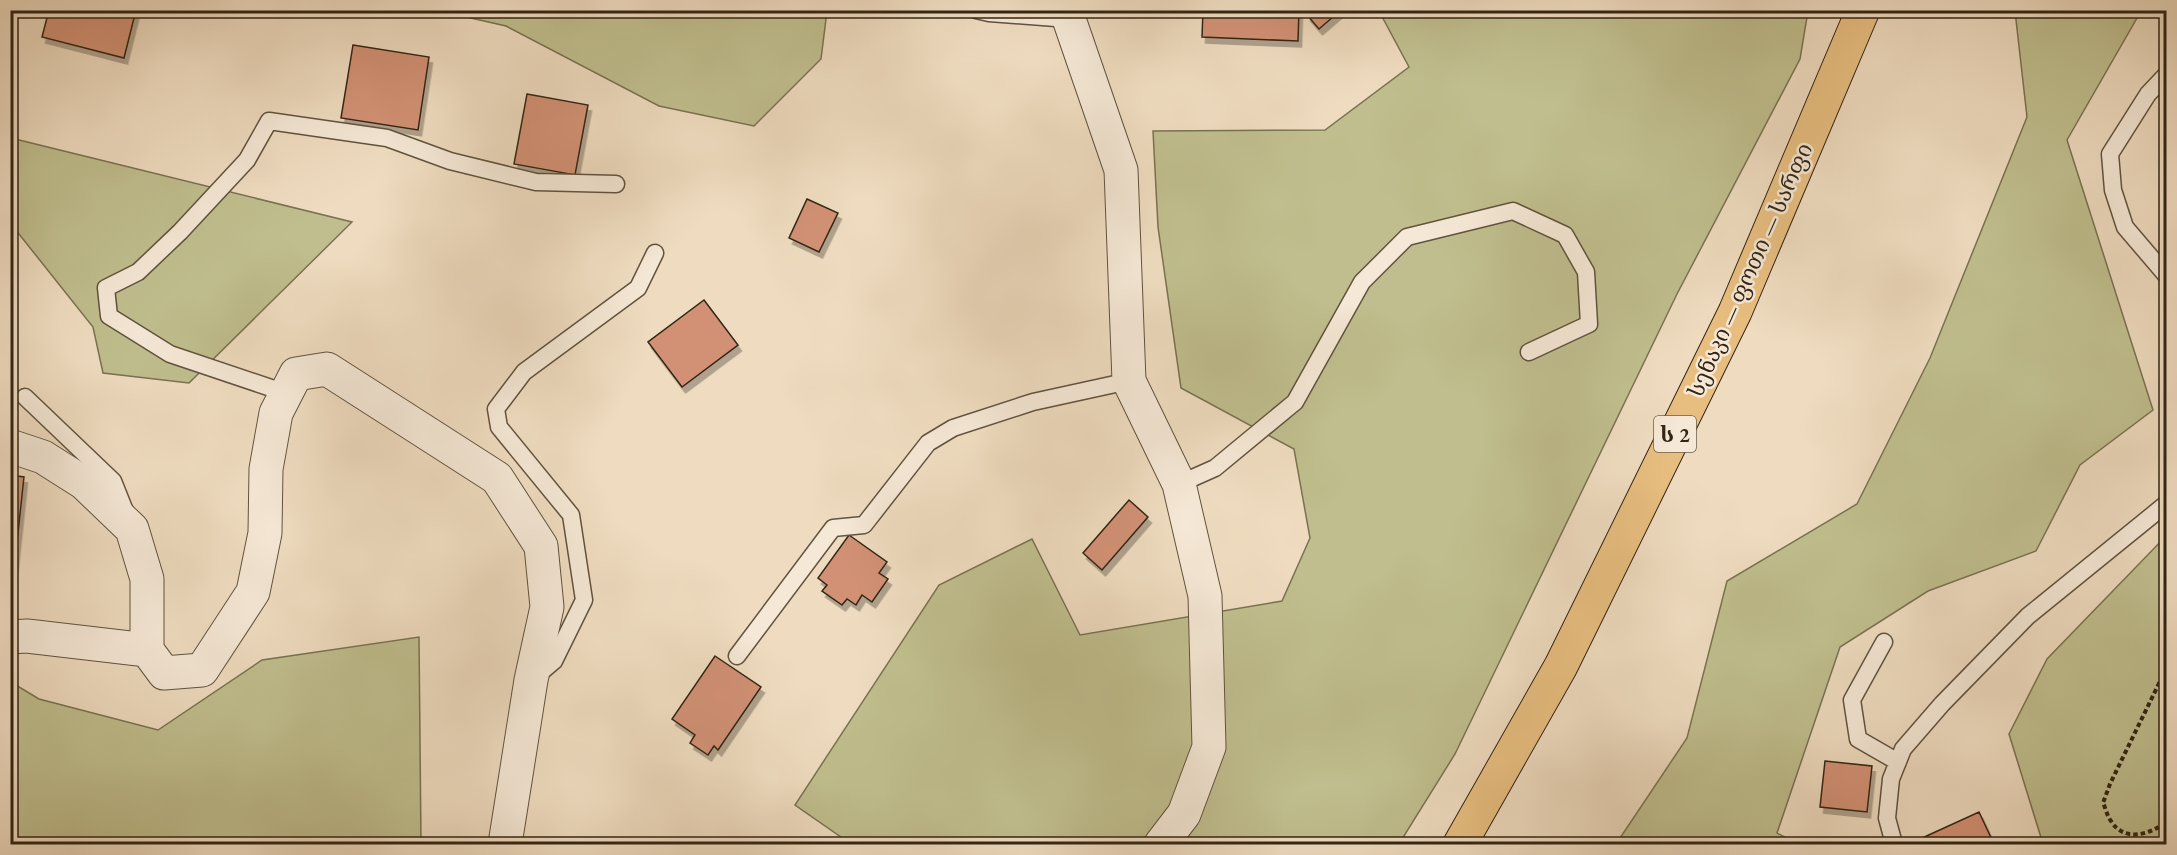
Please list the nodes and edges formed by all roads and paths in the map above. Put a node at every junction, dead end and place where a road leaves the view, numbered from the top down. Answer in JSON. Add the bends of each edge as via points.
{"nodes":[{"id":1,"x":976,"y":10,"type":"edge"},
{"id":2,"x":1863,"y":10,"type":"edge"},
{"id":3,"x":1070,"y":15,"type":"edge"},
{"id":4,"x":2166,"y":75,"type":"edge"},
{"id":5,"x":616,"y":184,"type":"dead end"},
{"id":6,"x":654,"y":253,"type":"dead end"},
{"id":7,"x":2166,"y":275,"type":"edge"},
{"id":8,"x":1529,"y":352,"type":"dead end"},
{"id":9,"x":1129,"y":381,"type":"junction"},
{"id":10,"x":286,"y":393,"type":"junction"},
{"id":11,"x":25,"y":397,"type":"dead end"},
{"id":12,"x":10,"y":446,"type":"edge"},
{"id":13,"x":1179,"y":484,"type":"junction"},
{"id":14,"x":2166,"y":504,"type":"edge"},
{"id":15,"x":132,"y":529,"type":"junction"},
{"id":16,"x":10,"y":637,"type":"edge"},
{"id":17,"x":1884,"y":642,"type":"dead end"},
{"id":18,"x":147,"y":650,"type":"junction"},
{"id":19,"x":737,"y":656,"type":"dead end"},
{"id":20,"x":2166,"y":669,"type":"edge"},
{"id":21,"x":531,"y":680,"type":"junction"},
{"id":22,"x":1898,"y":762,"type":"junction"},
{"id":23,"x":2166,"y":822,"type":"edge"},
{"id":24,"x":505,"y":844,"type":"edge"},
{"id":25,"x":1161,"y":844,"type":"edge"},
{"id":26,"x":1460,"y":844,"type":"edge"},
{"id":27,"x":1894,"y":844,"type":"edge"}],
"edges":[{"from":1,"to":3,"type":"lane"},
{"from":2,"to":26,"type":"highway","name":"სენაკი — ფოთი — სარფი","number":"ს 2","via":[[1735,312],[1561,666]]},
{"from":3,"to":9,"type":"street","via":[[1121,170]]},
{"from":4,"to":7,"type":"lane","via":[[2148,94],[2110,154],[2113,190],[2125,227]]},
{"from":5,"to":10,"type":"lane","via":[[536,182],[450,161],[387,138],[269,121],[247,160],[180,232],[138,272],[106,288],[109,316],[170,354]]},
{"from":6,"to":21,"type":"lane","via":[[638,288],[524,372],[496,409],[499,427],[571,515],[584,600],[554,661]]},
{"from":8,"to":13,"type":"lane","via":[[1589,324],[1586,272],[1565,235],[1513,211],[1407,237],[1362,282],[1295,402],[1215,468]]},
{"from":9,"to":13,"type":"street"},
{"from":9,"to":19,"type":"lane","via":[[1033,402],[953,428],[928,443],[864,525],[833,528]]},
{"from":10,"to":18,"type":"street","via":[[276,413],[266,469],[265,533],[252,592],[202,670],[164,673]]},
{"from":10,"to":21,"type":"street","via":[[296,375],[327,369],[497,478],[541,546],[547,607]]},
{"from":11,"to":15,"type":"lane","via":[[113,481]]},
{"from":12,"to":15,"type":"street","via":[[43,456],[84,483]]},
{"from":13,"to":25,"type":"street","via":[[1205,596],[1209,747],[1184,814]]},
{"from":14,"to":22,"type":"lane","via":[[2028,616],[1942,704],[1903,749]]},
{"from":15,"to":18,"type":"street","via":[[147,579]]},
{"from":16,"to":18,"type":"street"},
{"from":17,"to":22,"type":"lane","via":[[1852,700],[1858,739]]},
{"from":20,"to":23,"type":"path","via":[[2103,803],[2111,823],[2124,833],[2144,835]]},
{"from":21,"to":24,"type":"street"},
{"from":22,"to":27,"type":"lane","via":[[1891,779],[1887,818]]}]}
